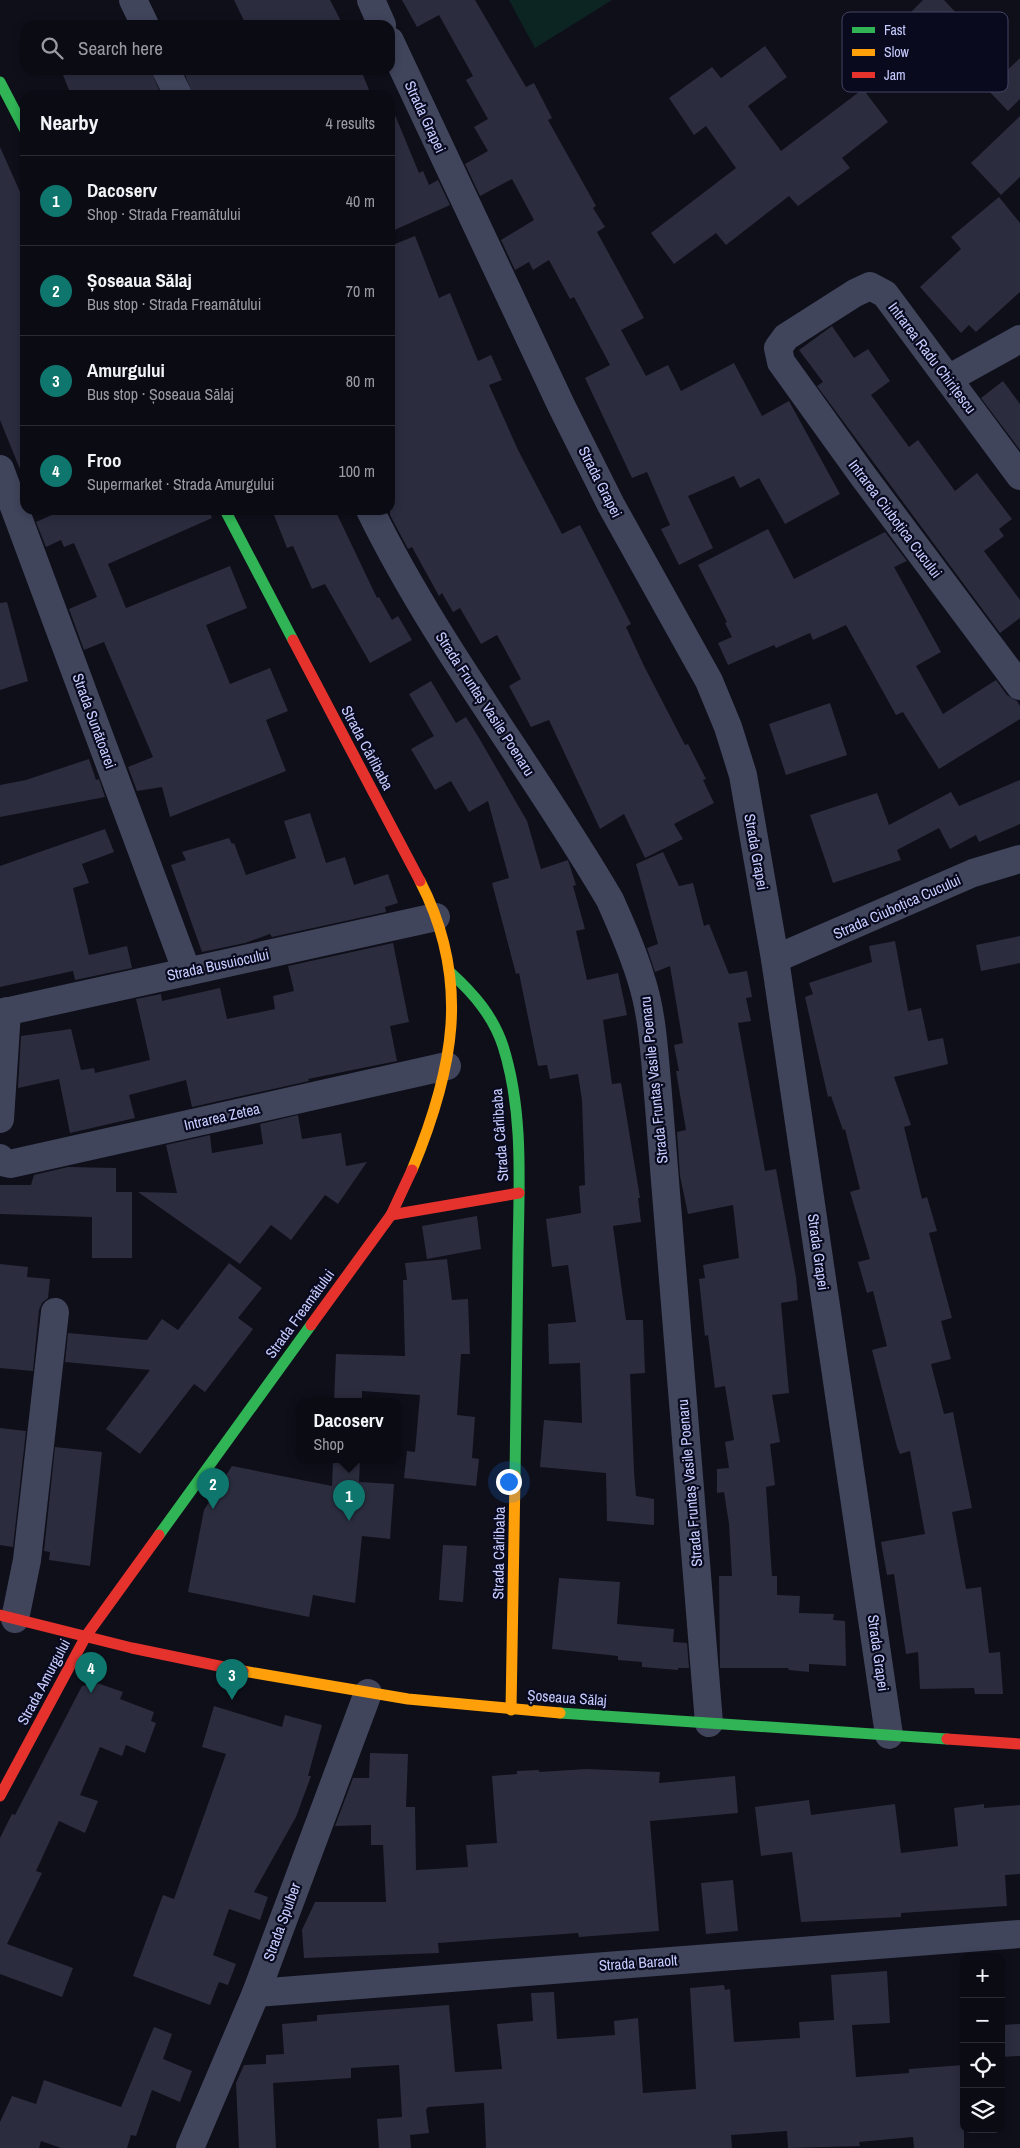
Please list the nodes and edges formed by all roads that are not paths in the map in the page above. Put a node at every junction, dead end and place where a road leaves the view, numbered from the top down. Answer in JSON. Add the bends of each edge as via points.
{"nodes":[{"id":1,"x":134,"y":0,"type":"edge"},
{"id":2,"x":371,"y":0,"type":"edge"},
{"id":3,"x":143,"y":20,"type":"edge"},
{"id":4,"x":380,"y":20,"type":"edge"},
{"id":5,"x":395,"y":52,"type":"edge"},
{"id":6,"x":168,"y":75,"type":"edge"},
{"id":7,"x":0,"y":82,"type":"edge"},
{"id":8,"x":176,"y":90,"type":"edge"},
{"id":9,"x":20,"y":120,"type":"edge"},
{"id":10,"x":1020,"y":340,"type":"edge"},
{"id":11,"x":778,"y":348,"type":"joint"},
{"id":12,"x":948,"y":379,"type":"junction"},
{"id":13,"x":0,"y":469,"type":"edge"},
{"id":14,"x":1020,"y":476,"type":"edge"},
{"id":15,"x":228,"y":515,"type":"edge"},
{"id":16,"x":372,"y":515,"type":"edge"},
{"id":17,"x":1020,"y":686,"type":"edge"},
{"id":18,"x":1020,"y":858,"type":"edge"},
{"id":19,"x":436,"y":917,"type":"junction"},
{"id":20,"x":775,"y":959,"type":"junction"},
{"id":21,"x":187,"y":972,"type":"junction"},
{"id":22,"x":451,"y":973,"type":"junction"},
{"id":23,"x":3,"y":1012,"type":"edge"},
{"id":24,"x":448,"y":1066,"type":"junction"},
{"id":25,"x":0,"y":1119,"type":"edge"},
{"id":26,"x":0,"y":1158,"type":"edge"},
{"id":27,"x":519,"y":1193,"type":"junction"},
{"id":28,"x":391,"y":1215,"type":"junction"},
{"id":29,"x":56,"y":1312,"type":"dead end"},
{"id":30,"x":8,"y":1617,"type":"edge"},
{"id":31,"x":86,"y":1636,"type":"junction"},
{"id":32,"x":368,"y":1693,"type":"junction"},
{"id":33,"x":511,"y":1710,"type":"junction"},
{"id":34,"x":709,"y":1723,"type":"junction"},
{"id":35,"x":889,"y":1735,"type":"junction"},
{"id":36,"x":1020,"y":1744,"type":"edge"},
{"id":37,"x":0,"y":1796,"type":"edge"},
{"id":38,"x":1020,"y":1934,"type":"edge"},
{"id":39,"x":256,"y":1993,"type":"junction"},
{"id":40,"x":190,"y":2148,"type":"edge"}],
"edges":[{"from":1,"to":3,"type":"street"},
{"from":2,"to":4,"type":"street"},
{"from":5,"to":20,"type":"street","name":"Strada Grapei","via":[[561,405],[611,505],[709,681],[743,775]]},
{"from":6,"to":8,"type":"street"},
{"from":7,"to":9,"type":"street"},
{"from":10,"to":12,"type":"street"},
{"from":11,"to":12,"type":"street","name":"Intrarea Radu Chirițescu","via":[[786,337],[870,286],[885,294]]},
{"from":11,"to":17,"type":"street","name":"Intrarea Ciuboțica Cucului","via":[[781,362]]},
{"from":12,"to":14,"type":"street","name":"Intrarea Radu Chirițescu"},
{"from":13,"to":21,"type":"street","name":"Strada Sunătoarei"},
{"from":15,"to":19,"type":"street","name":"Strada Cârlibaba","via":[[422,884]]},
{"from":16,"to":34,"type":"street","name":"Strada Fruntaș Vasile Poenaru","via":[[397,566],[610,900],[628,938],[643,984],[652,1029],[657,1082]]},
{"from":18,"to":20,"type":"street","name":"Strada Ciuboțica Cucului","via":[[973,873]]},
{"from":19,"to":21,"type":"street","name":"Strada Busuiocului"},
{"from":19,"to":22,"type":"street","name":"Strada Cârlibaba"},
{"from":20,"to":35,"type":"street","name":"Strada Grapei"},
{"from":21,"to":23,"type":"street","name":"Strada Busuiocului"},
{"from":22,"to":24,"type":"street","name":"Strada Freamătului","via":[[453,1018]]},
{"from":22,"to":27,"type":"street","name":"Strada Cârlibaba","via":[[468,986],[484,1005],[500,1036],[518,1129]]},
{"from":23,"to":25,"type":"street"},
{"from":24,"to":26,"type":"street","name":"Intrarea Zetea","via":[[10,1164]]},
{"from":24,"to":28,"type":"street","name":"Strada Freamătului","via":[[427,1134]]},
{"from":27,"to":28,"type":"street"},
{"from":27,"to":33,"type":"street","name":"Strada Cârlibaba"},
{"from":28,"to":31,"type":"street","name":"Strada Freamătului"},
{"from":29,"to":30,"type":"street","via":[[27,1560]]},
{"from":30,"to":31,"type":"street","name":"Șoseaua Sălaj"},
{"from":31,"to":32,"type":"street","name":"Șoseaua Sălaj","via":[[241,1671]]},
{"from":31,"to":37,"type":"street","name":"Strada Amurgului"},
{"from":32,"to":33,"type":"street","name":"Șoseaua Sălaj"},
{"from":32,"to":39,"type":"street","name":"Strada Spulber"},
{"from":33,"to":34,"type":"street","name":"Șoseaua Sălaj"},
{"from":34,"to":35,"type":"street","name":"Șoseaua Sălaj"},
{"from":35,"to":36,"type":"street","name":"Șoseaua Sălaj"},
{"from":38,"to":39,"type":"street","name":"Strada Baraolt"},
{"from":39,"to":40,"type":"street","name":"Strada Spulber"}]}
